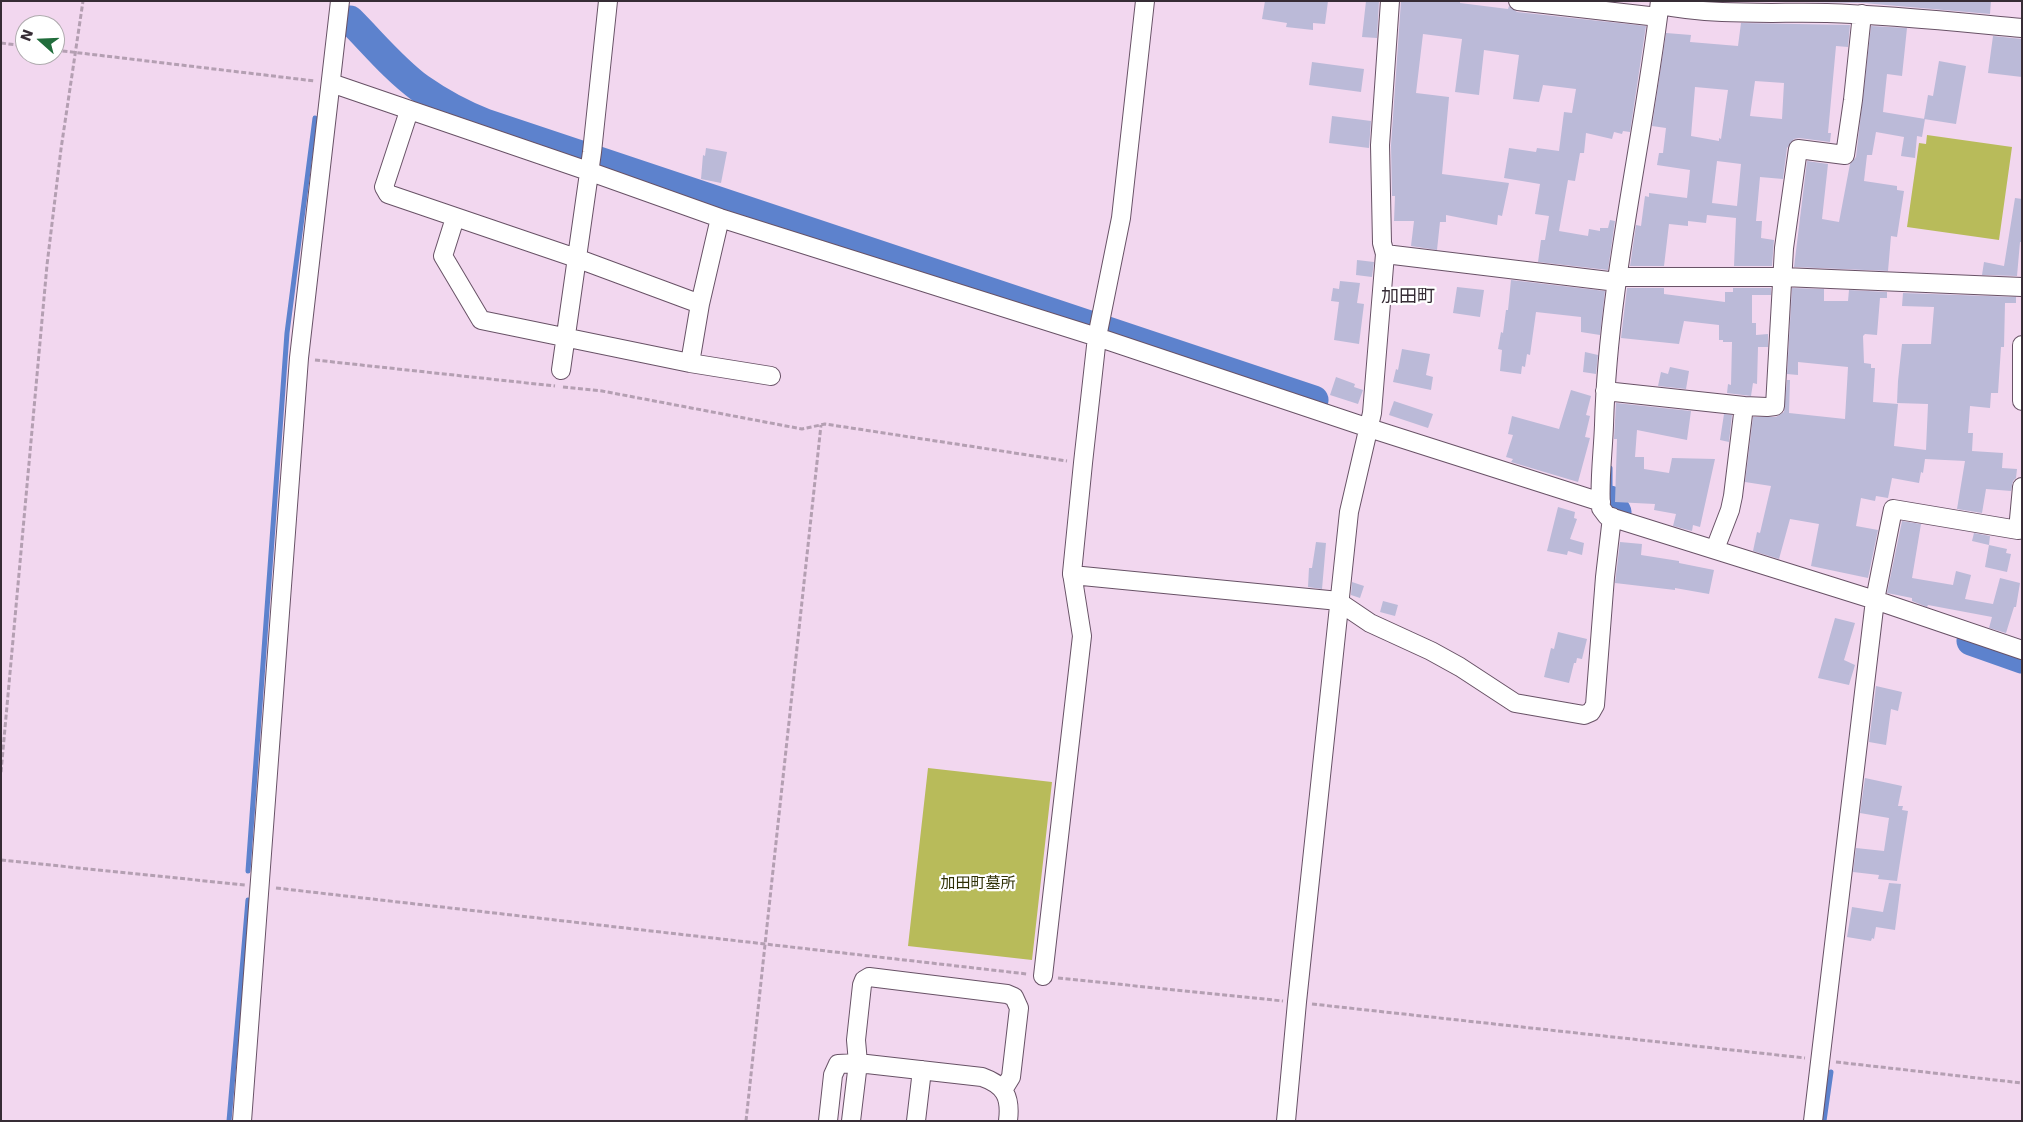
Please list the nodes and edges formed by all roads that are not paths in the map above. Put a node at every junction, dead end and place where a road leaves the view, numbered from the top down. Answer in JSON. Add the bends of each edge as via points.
{"nodes":[{"id":1,"x":340,"y":1,"type":"edge"},
{"id":2,"x":608,"y":1,"type":"edge"},
{"id":3,"x":1145,"y":1,"type":"edge"},
{"id":4,"x":1390,"y":1,"type":"edge"},
{"id":5,"x":1518,"y":1,"type":"edge"},
{"id":6,"x":1659,"y":8,"type":"edge"},
{"id":7,"x":1865,"y":10,"type":"edge"},
{"id":8,"x":2022,"y":28,"type":"edge"},
{"id":9,"x":331,"y":83,"type":"junction"},
{"id":10,"x":410,"y":110,"type":"junction"},
{"id":11,"x":590,"y":162,"type":"junction"},
{"id":12,"x":455,"y":218,"type":"junction"},
{"id":13,"x":720,"y":218,"type":"junction"},
{"id":14,"x":1385,"y":254,"type":"junction"},
{"id":15,"x":576,"y":258,"type":"junction"},
{"id":16,"x":1783,"y":277,"type":"junction"},
{"id":17,"x":1618,"y":280,"type":"junction"},
{"id":18,"x":2022,"y":287,"type":"edge"},
{"id":19,"x":700,"y":304,"type":"junction"},
{"id":20,"x":1098,"y":331,"type":"junction"},
{"id":21,"x":566,"y":339,"type":"junction"},
{"id":22,"x":2022,"y":345,"type":"edge"},
{"id":23,"x":690,"y":364,"type":"junction"},
{"id":24,"x":561,"y":370,"type":"dead end"},
{"id":25,"x":770,"y":376,"type":"dead end"},
{"id":26,"x":1605,"y":391,"type":"junction"},
{"id":27,"x":2022,"y":401,"type":"edge"},
{"id":28,"x":1744,"y":406,"type":"junction"},
{"id":29,"x":1370,"y":422,"type":"junction"},
{"id":30,"x":2022,"y":487,"type":"edge"},
{"id":31,"x":1600,"y":502,"type":"junction"},
{"id":32,"x":1612,"y":517,"type":"junction"},
{"id":33,"x":1715,"y":549,"type":"junction"},
{"id":34,"x":1072,"y":574,"type":"junction"},
{"id":35,"x":1875,"y":600,"type":"junction"},
{"id":36,"x":1339,"y":601,"type":"junction"},
{"id":37,"x":2022,"y":650,"type":"edge"},
{"id":38,"x":1043,"y":976,"type":"road end"},
{"id":39,"x":858,"y":1063,"type":"junction"},
{"id":40,"x":922,"y":1070,"type":"junction"},
{"id":41,"x":1003,"y":1090,"type":"junction"},
{"id":42,"x":242,"y":1121,"type":"edge"},
{"id":43,"x":828,"y":1121,"type":"edge"},
{"id":44,"x":851,"y":1121,"type":"edge"},
{"id":45,"x":916,"y":1121,"type":"edge"},
{"id":46,"x":1008,"y":1121,"type":"edge"},
{"id":47,"x":1286,"y":1121,"type":"edge"},
{"id":48,"x":1813,"y":1121,"type":"edge"}],
"edges":[{"from":1,"to":9,"type":"street"},
{"from":2,"to":11,"type":"street"},
{"from":3,"to":20,"type":"street","via":[[1121,218]]},
{"from":4,"to":14,"type":"street","via":[[1380,146]]},
{"from":5,"to":6,"type":"street"},
{"from":6,"to":7,"type":"street","via":[[1730,12]]},
{"from":6,"to":17,"type":"street"},
{"from":7,"to":8,"type":"street"},
{"from":7,"to":16,"type":"street","via":[[1845,154],[1798,149]]},
{"from":9,"to":10,"type":"street"},
{"from":9,"to":42,"type":"street","via":[[299,358]]},
{"from":10,"to":11,"type":"street"},
{"from":10,"to":12,"type":"street","via":[[384,187],[388,194]]},
{"from":11,"to":13,"type":"street"},
{"from":11,"to":15,"type":"street"},
{"from":12,"to":15,"type":"street"},
{"from":12,"to":21,"type":"street","via":[[444,256],[481,320]]},
{"from":13,"to":19,"type":"street"},
{"from":13,"to":20,"type":"street"},
{"from":14,"to":17,"type":"street"},
{"from":14,"to":29,"type":"street"},
{"from":15,"to":19,"type":"street"},
{"from":15,"to":21,"type":"street"},
{"from":16,"to":17,"type":"street"},
{"from":16,"to":18,"type":"street"},
{"from":16,"to":28,"type":"street","via":[[1775,406]]},
{"from":17,"to":26,"type":"street"},
{"from":19,"to":23,"type":"street"},
{"from":20,"to":29,"type":"street"},
{"from":20,"to":34,"type":"street"},
{"from":21,"to":23,"type":"street"},
{"from":21,"to":24,"type":"street"},
{"from":22,"to":27,"type":"street"},
{"from":23,"to":25,"type":"street"},
{"from":26,"to":28,"type":"street"},
{"from":26,"to":31,"type":"street"},
{"from":28,"to":33,"type":"street","via":[[1733,496]]},
{"from":29,"to":31,"type":"street"},
{"from":29,"to":36,"type":"street","via":[[1349,512]]},
{"from":30,"to":35,"type":"street","via":[[2018,530],[1893,509]]},
{"from":31,"to":32,"type":"street","via":[[1607,516]]},
{"from":32,"to":33,"type":"street"},
{"from":32,"to":36,"type":"street","via":[[1595,705],[1584,715],[1515,703],[1460,667],[1370,623]]},
{"from":33,"to":35,"type":"street"},
{"from":34,"to":36,"type":"street"},
{"from":34,"to":38,"type":"street","via":[[1082,636]]},
{"from":35,"to":37,"type":"street"},
{"from":35,"to":48,"type":"street"},
{"from":36,"to":47,"type":"street"},
{"from":39,"to":40,"type":"street"},
{"from":39,"to":41,"type":"street","via":[[856,1040],[862,985],[869,977],[1007,994],[1014,997],[1019,1008],[1011,1078]]},
{"from":39,"to":43,"type":"street","via":[[838,1064],[833,1075]]},
{"from":39,"to":44,"type":"street"},
{"from":40,"to":41,"type":"street","via":[[982,1077],[996,1082]]},
{"from":40,"to":45,"type":"street"},
{"from":41,"to":46,"type":"street","via":[[1008,1099]]}]}
